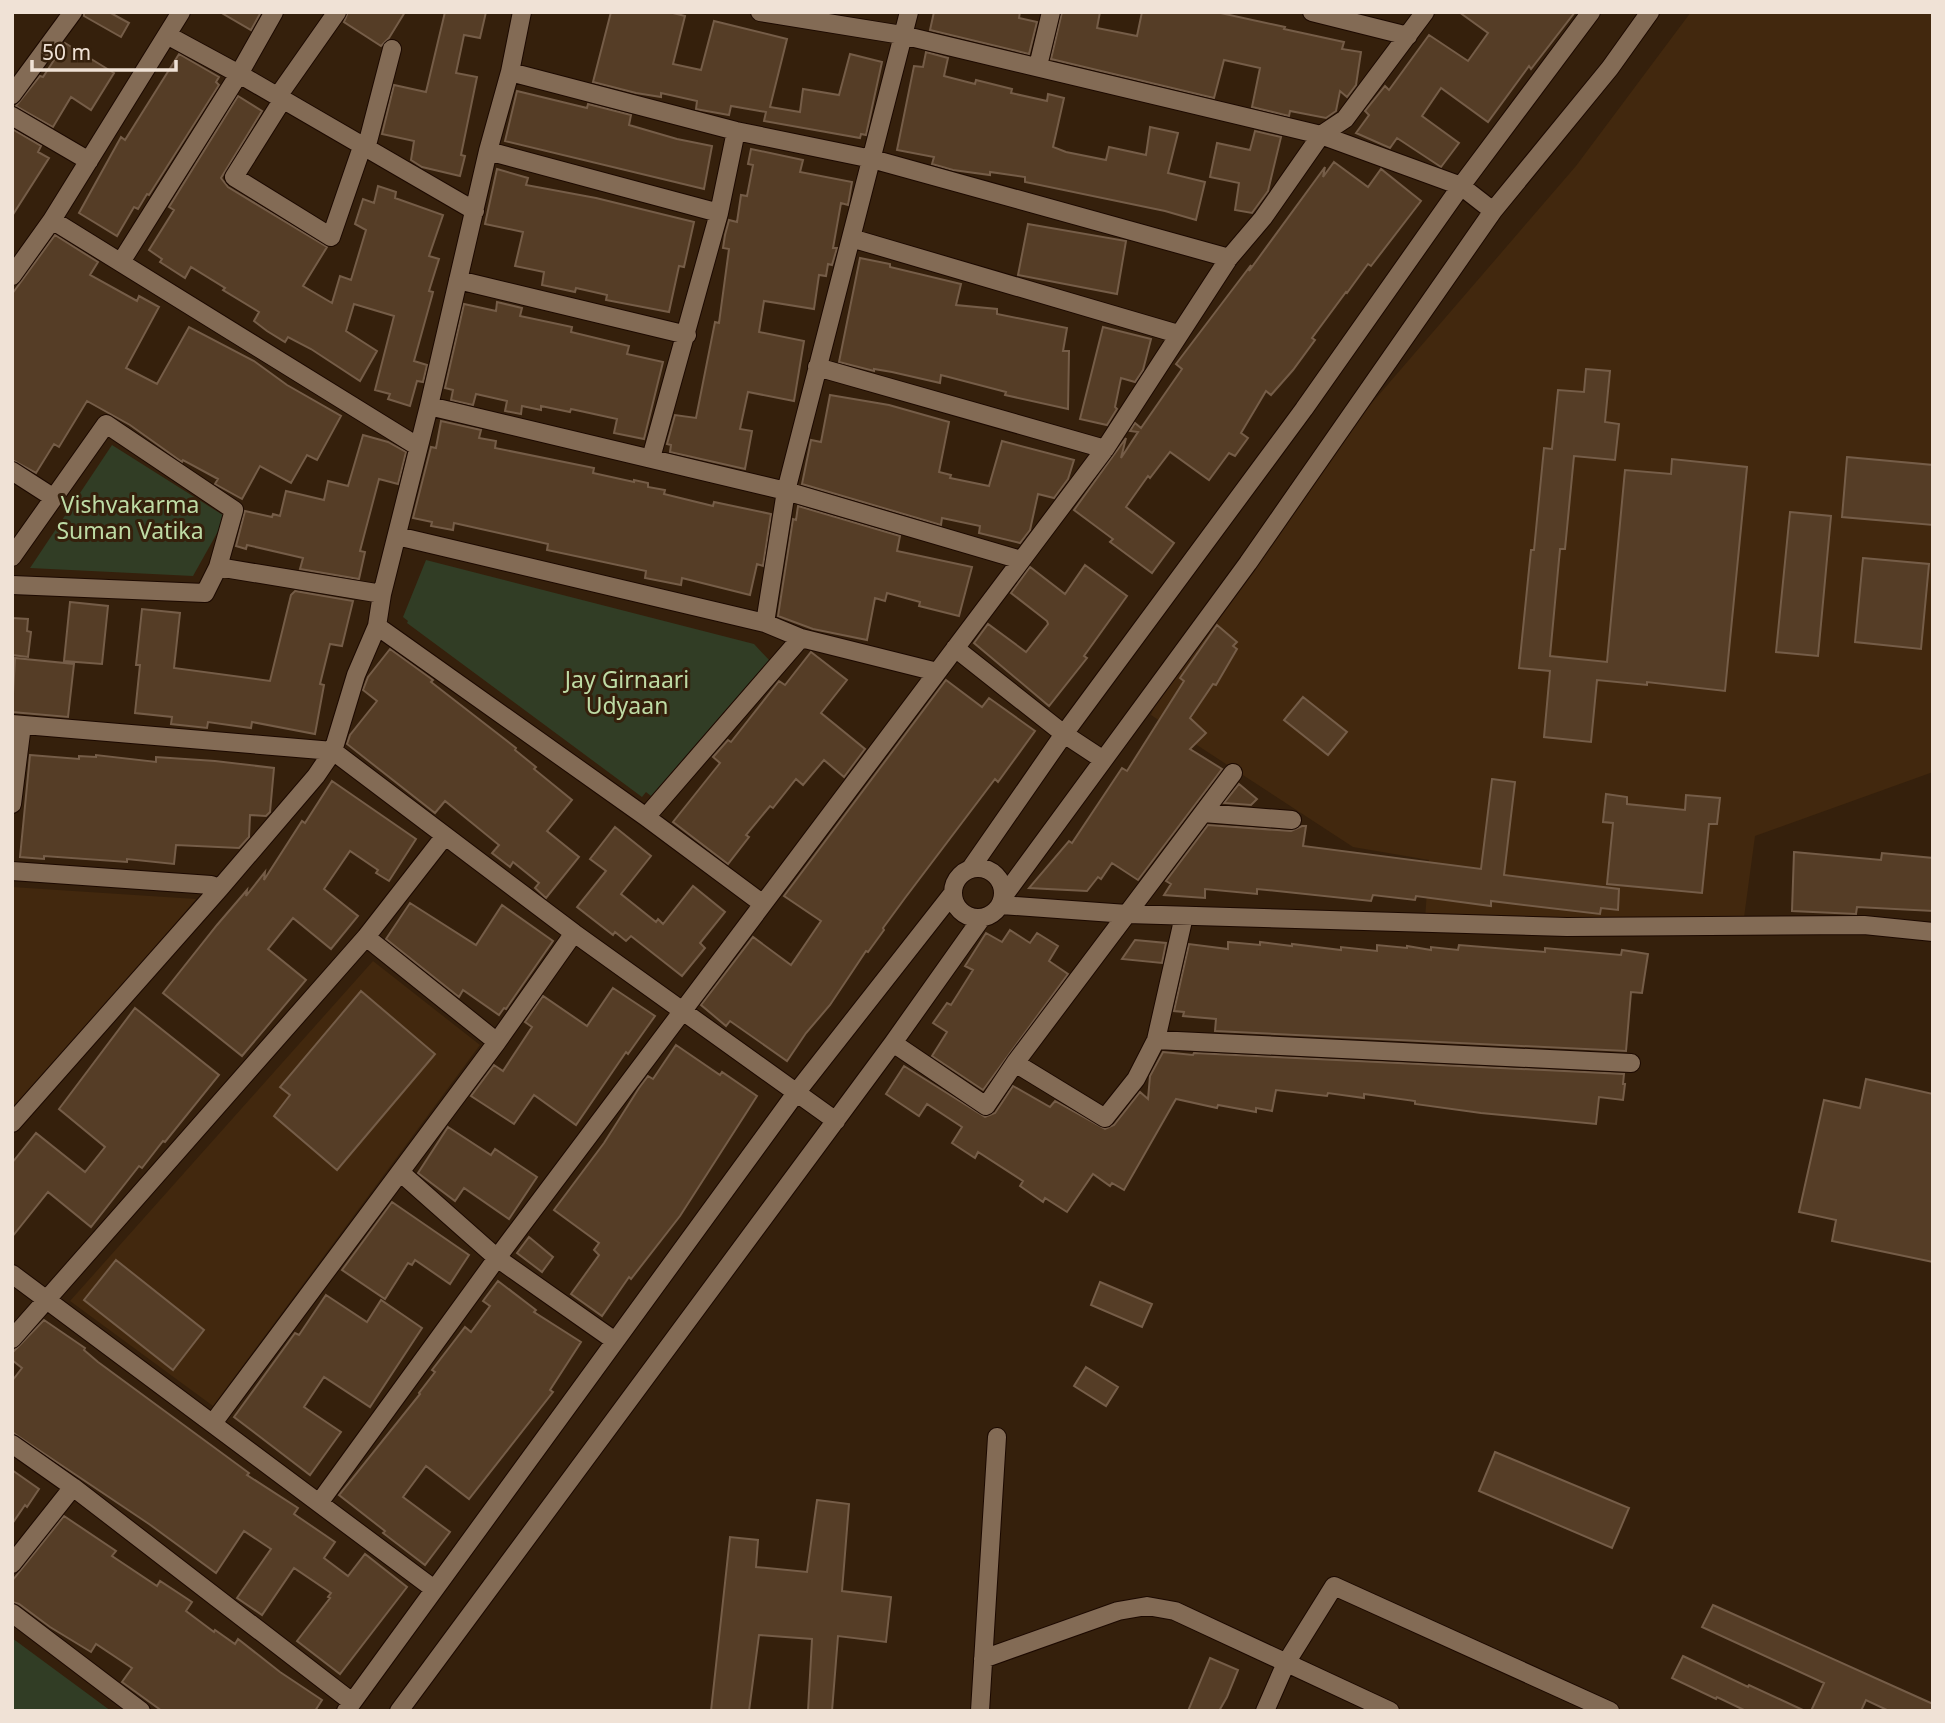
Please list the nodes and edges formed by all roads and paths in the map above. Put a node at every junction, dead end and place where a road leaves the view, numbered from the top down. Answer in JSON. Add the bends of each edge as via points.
{"nodes":[{"id":1,"x":73,"y":12,"type":"edge"},
{"id":2,"x":181,"y":12,"type":"edge"},
{"id":3,"x":274,"y":12,"type":"edge"},
{"id":4,"x":337,"y":12,"type":"edge"},
{"id":5,"x":522,"y":12,"type":"edge"},
{"id":6,"x":760,"y":12,"type":"edge"},
{"id":7,"x":909,"y":12,"type":"edge"},
{"id":8,"x":1051,"y":12,"type":"edge"},
{"id":9,"x":1312,"y":12,"type":"edge"},
{"id":10,"x":1425,"y":12,"type":"edge"},
{"id":11,"x":1591,"y":12,"type":"edge"},
{"id":12,"x":1650,"y":12,"type":"edge"},
{"id":13,"x":167,"y":35,"type":"junction"},
{"id":14,"x":902,"y":35,"type":"junction"},
{"id":15,"x":1408,"y":36,"type":"junction"},
{"id":16,"x":392,"y":48,"type":"dead end"},
{"id":17,"x":1038,"y":66,"type":"junction"},
{"id":18,"x":510,"y":72,"type":"junction"},
{"id":19,"x":239,"y":74,"type":"junction"},
{"id":20,"x":12,"y":95,"type":"edge"},
{"id":21,"x":280,"y":98,"type":"junction"},
{"id":22,"x":12,"y":116,"type":"edge"},
{"id":23,"x":736,"y":131,"type":"junction"},
{"id":24,"x":1321,"y":135,"type":"junction"},
{"id":25,"x":364,"y":148,"type":"junction"},
{"id":26,"x":488,"y":151,"type":"junction"},
{"id":27,"x":872,"y":159,"type":"junction"},
{"id":28,"x":89,"y":161,"type":"junction"},
{"id":29,"x":1461,"y":186,"type":"junction"},
{"id":30,"x":475,"y":211,"type":"junction"},
{"id":31,"x":1493,"y":211,"type":"junction"},
{"id":32,"x":719,"y":213,"type":"junction"},
{"id":33,"x":52,"y":220,"type":"junction"},
{"id":34,"x":852,"y":238,"type":"junction"},
{"id":35,"x":1229,"y":258,"type":"junction"},
{"id":36,"x":121,"y":262,"type":"junction"},
{"id":37,"x":12,"y":276,"type":"edge"},
{"id":38,"x":458,"y":280,"type":"junction"},
{"id":39,"x":1178,"y":334,"type":"junction"},
{"id":40,"x":687,"y":335,"type":"junction"},
{"id":41,"x":817,"y":368,"type":"junction"},
{"id":42,"x":429,"y":406,"type":"junction"},
{"id":43,"x":418,"y":446,"type":"junction"},
{"id":44,"x":1105,"y":449,"type":"junction"},
{"id":45,"x":651,"y":458,"type":"junction"},
{"id":46,"x":12,"y":471,"type":"edge"},
{"id":47,"x":786,"y":491,"type":"junction"},
{"id":48,"x":54,"y":498,"type":"junction"},
{"id":49,"x":397,"y":536,"type":"junction"},
{"id":50,"x":12,"y":557,"type":"edge"},
{"id":51,"x":1021,"y":560,"type":"junction"},
{"id":52,"x":218,"y":567,"type":"junction"},
{"id":53,"x":12,"y":585,"type":"edge"},
{"id":54,"x":382,"y":594,"type":"junction"},
{"id":55,"x":765,"y":623,"type":"junction"},
{"id":56,"x":377,"y":626,"type":"junction"},
{"id":57,"x":801,"y":638,"type":"junction"},
{"id":58,"x":955,"y":648,"type":"junction"},
{"id":59,"x":937,"y":672,"type":"junction"},
{"id":60,"x":17,"y":725,"type":"edge"},
{"id":61,"x":1064,"y":734,"type":"junction"},
{"id":62,"x":334,"y":751,"type":"junction"},
{"id":63,"x":1102,"y":759,"type":"junction"},
{"id":64,"x":1233,"y":773,"type":"dead end"},
{"id":65,"x":12,"y":804,"type":"edge"},
{"id":66,"x":1203,"y":813,"type":"junction"},
{"id":67,"x":646,"y":817,"type":"junction"},
{"id":68,"x":1292,"y":820,"type":"dead end"},
{"id":69,"x":444,"y":837,"type":"junction"},
{"id":70,"x":971,"y":868,"type":"junction"},
{"id":71,"x":12,"y":872,"type":"edge"},
{"id":72,"x":220,"y":888,"type":"junction"},
{"id":73,"x":953,"y":893,"type":"junction"},
{"id":74,"x":1002,"y":901,"type":"junction"},
{"id":75,"x":763,"y":904,"type":"junction"},
{"id":76,"x":1127,"y":914,"type":"junction"},
{"id":77,"x":1184,"y":916,"type":"junction"},
{"id":78,"x":981,"y":919,"type":"junction"},
{"id":79,"x":1933,"y":932,"type":"edge"},
{"id":80,"x":574,"y":933,"type":"junction"},
{"id":81,"x":366,"y":937,"type":"junction"},
{"id":82,"x":683,"y":1010,"type":"junction"},
{"id":83,"x":1156,"y":1040,"type":"junction"},
{"id":84,"x":497,"y":1042,"type":"junction"},
{"id":85,"x":893,"y":1043,"type":"junction"},
{"id":86,"x":1015,"y":1063,"type":"junction"},
{"id":87,"x":1631,"y":1063,"type":"dead end"},
{"id":88,"x":796,"y":1093,"type":"junction"},
{"id":89,"x":835,"y":1121,"type":"junction"},
{"id":90,"x":12,"y":1123,"type":"edge"},
{"id":91,"x":400,"y":1172,"type":"junction"},
{"id":92,"x":497,"y":1258,"type":"junction"},
{"id":93,"x":12,"y":1274,"type":"edge"},
{"id":94,"x":46,"y":1299,"type":"junction"},
{"id":95,"x":12,"y":1339,"type":"edge"},
{"id":96,"x":615,"y":1342,"type":"junction"},
{"id":97,"x":213,"y":1423,"type":"junction"},
{"id":98,"x":998,"y":1437,"type":"dead end"},
{"id":99,"x":12,"y":1444,"type":"edge"},
{"id":100,"x":72,"y":1487,"type":"junction"},
{"id":101,"x":319,"y":1503,"type":"junction"},
{"id":102,"x":12,"y":1564,"type":"edge"},
{"id":103,"x":434,"y":1589,"type":"junction"},
{"id":104,"x":12,"y":1613,"type":"edge"},
{"id":105,"x":983,"y":1659,"type":"junction"},
{"id":106,"x":1286,"y":1663,"type":"junction"},
{"id":107,"x":349,"y":1706,"type":"edge"},
{"id":108,"x":141,"y":1711,"type":"edge"},
{"id":109,"x":399,"y":1711,"type":"edge"},
{"id":110,"x":980,"y":1711,"type":"edge"},
{"id":111,"x":1265,"y":1711,"type":"edge"},
{"id":112,"x":1390,"y":1711,"type":"edge"},
{"id":113,"x":1611,"y":1711,"type":"edge"}],
"edges":[{"from":1,"to":20,"type":"street"},
{"from":2,"to":13,"type":"street"},
{"from":3,"to":19,"type":"street"},
{"from":4,"to":21,"type":"street"},
{"from":5,"to":18,"type":"street"},
{"from":6,"to":14,"type":"street"},
{"from":7,"to":14,"type":"street"},
{"from":8,"to":17,"type":"street"},
{"from":9,"to":15,"type":"street"},
{"from":10,"to":15,"type":"street"},
{"from":11,"to":29,"type":"street"},
{"from":12,"to":31,"type":"street"},
{"from":13,"to":19,"type":"street"},
{"from":13,"to":28,"type":"street"},
{"from":14,"to":17,"type":"street"},
{"from":14,"to":27,"type":"street"},
{"from":15,"to":24,"type":"street","via":[[1345,119]]},
{"from":16,"to":25,"type":"street"},
{"from":17,"to":24,"type":"street"},
{"from":18,"to":23,"type":"street"},
{"from":18,"to":26,"type":"street"},
{"from":19,"to":21,"type":"street"},
{"from":19,"to":36,"type":"street"},
{"from":21,"to":25,"type":"street"},
{"from":21,"to":25,"type":"street","via":[[234,177],[331,237]]},
{"from":22,"to":28,"type":"street"},
{"from":23,"to":27,"type":"street"},
{"from":23,"to":32,"type":"street"},
{"from":24,"to":29,"type":"street"},
{"from":24,"to":35,"type":"street"},
{"from":25,"to":30,"type":"street"},
{"from":26,"to":30,"type":"street"},
{"from":26,"to":32,"type":"street"},
{"from":27,"to":34,"type":"street"},
{"from":27,"to":35,"type":"street"},
{"from":28,"to":33,"type":"street"},
{"from":29,"to":31,"type":"street"},
{"from":29,"to":61,"type":"street"},
{"from":30,"to":38,"type":"street"},
{"from":31,"to":63,"type":"street","via":[[1248,563]]},
{"from":32,"to":40,"type":"street"},
{"from":33,"to":36,"type":"street"},
{"from":33,"to":37,"type":"street"},
{"from":34,"to":39,"type":"street"},
{"from":34,"to":41,"type":"street"},
{"from":35,"to":39,"type":"street"},
{"from":36,"to":43,"type":"street"},
{"from":38,"to":40,"type":"street"},
{"from":38,"to":42,"type":"street"},
{"from":39,"to":44,"type":"street"},
{"from":40,"to":45,"type":"street"},
{"from":41,"to":44,"type":"street"},
{"from":41,"to":47,"type":"street"},
{"from":42,"to":43,"type":"street"},
{"from":42,"to":45,"type":"street"},
{"from":43,"to":49,"type":"street"},
{"from":44,"to":51,"type":"street"},
{"from":45,"to":47,"type":"street"},
{"from":46,"to":48,"type":"street"},
{"from":47,"to":51,"type":"street"},
{"from":47,"to":55,"type":"street"},
{"from":48,"to":50,"type":"street"},
{"from":48,"to":52,"type":"street","via":[[106,424],[234,510]]},
{"from":49,"to":54,"type":"street"},
{"from":49,"to":55,"type":"street"},
{"from":51,"to":58,"type":"street"},
{"from":52,"to":53,"type":"street","via":[[205,593]]},
{"from":52,"to":54,"type":"street"},
{"from":54,"to":56,"type":"street"},
{"from":55,"to":57,"type":"street"},
{"from":56,"to":62,"type":"street","via":[[356,675]]},
{"from":56,"to":67,"type":"street"},
{"from":57,"to":59,"type":"street"},
{"from":57,"to":67,"type":"street"},
{"from":58,"to":59,"type":"street"},
{"from":58,"to":61,"type":"street"},
{"from":59,"to":75,"type":"street"},
{"from":60,"to":62,"type":"street"},
{"from":60,"to":65,"type":"street"},
{"from":61,"to":63,"type":"street"},
{"from":61,"to":70,"type":"street"},
{"from":62,"to":69,"type":"street"},
{"from":62,"to":72,"type":"street"},
{"from":63,"to":74,"type":"street"},
{"from":64,"to":66,"type":"street"},
{"from":66,"to":68,"type":"street"},
{"from":66,"to":76,"type":"street"},
{"from":67,"to":75,"type":"street"},
{"from":69,"to":80,"type":"street"},
{"from":69,"to":81,"type":"street"},
{"from":70,"to":73,"type":"street","via":[[958,878]]},
{"from":70,"to":74,"type":"street","via":[[995,874],[1003,888]]},
{"from":71,"to":72,"type":"street"},
{"from":72,"to":90,"type":"street"},
{"from":73,"to":78,"type":"street","via":[[964,915]]},
{"from":73,"to":88,"type":"street"},
{"from":74,"to":76,"type":"street"},
{"from":74,"to":78,"type":"street","via":[[996,912]]},
{"from":75,"to":82,"type":"street"},
{"from":76,"to":77,"type":"street"},
{"from":76,"to":86,"type":"street"},
{"from":77,"to":79,"type":"street","via":[[1567,927],[1864,925]]},
{"from":77,"to":83,"type":"street"},
{"from":78,"to":85,"type":"street"},
{"from":80,"to":82,"type":"street"},
{"from":80,"to":84,"type":"street"},
{"from":81,"to":84,"type":"street"},
{"from":81,"to":94,"type":"street"},
{"from":82,"to":88,"type":"street"},
{"from":82,"to":92,"type":"street"},
{"from":83,"to":86,"type":"street","via":[[1136,1080],[1105,1118]]},
{"from":83,"to":87,"type":"street"},
{"from":84,"to":91,"type":"street"},
{"from":85,"to":86,"type":"street","via":[[986,1106]]},
{"from":85,"to":89,"type":"street"},
{"from":88,"to":89,"type":"street"},
{"from":88,"to":96,"type":"street"},
{"from":89,"to":109,"type":"street"},
{"from":91,"to":92,"type":"street"},
{"from":91,"to":97,"type":"street"},
{"from":92,"to":96,"type":"street"},
{"from":92,"to":101,"type":"street"},
{"from":93,"to":94,"type":"street"},
{"from":94,"to":95,"type":"street"},
{"from":94,"to":97,"type":"street"},
{"from":96,"to":103,"type":"street"},
{"from":97,"to":101,"type":"street"},
{"from":98,"to":105,"type":"street"},
{"from":99,"to":100,"type":"street"},
{"from":100,"to":102,"type":"street"},
{"from":100,"to":107,"type":"street"},
{"from":101,"to":103,"type":"street"},
{"from":103,"to":107,"type":"street"},
{"from":104,"to":108,"type":"street"},
{"from":105,"to":106,"type":"street","via":[[1118,1611],[1147,1606],[1175,1611]]},
{"from":105,"to":110,"type":"street"},
{"from":106,"to":111,"type":"street"},
{"from":106,"to":112,"type":"street"},
{"from":106,"to":113,"type":"street","via":[[1334,1586]]}]}
